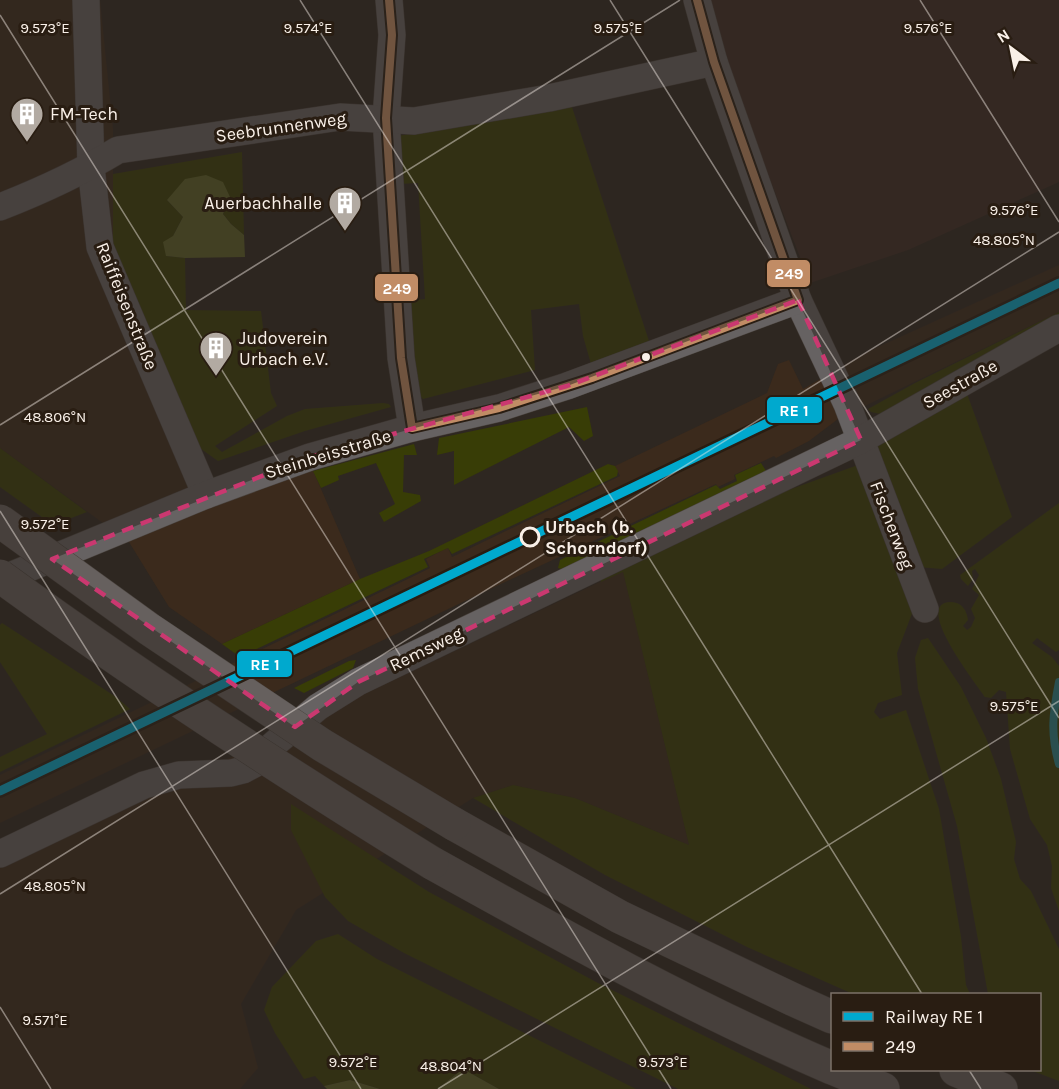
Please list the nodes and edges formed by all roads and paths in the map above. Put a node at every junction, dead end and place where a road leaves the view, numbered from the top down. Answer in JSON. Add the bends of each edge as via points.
{"nodes":[{"id":1,"x":86,"y":0,"type":"edge"},
{"id":2,"x":389,"y":0,"type":"edge"},
{"id":3,"x":697,"y":0,"type":"edge"},
{"id":4,"x":714,"y":62,"type":"junction"},
{"id":5,"x":386,"y":118,"type":"junction"},
{"id":6,"x":91,"y":167,"type":"junction"},
{"id":7,"x":0,"y":207,"type":"edge"},
{"id":8,"x":798,"y":300,"type":"junction"},
{"id":9,"x":1059,"y":328,"type":"edge"},
{"id":10,"x":412,"y":428,"type":"junction"},
{"id":11,"x":861,"y":440,"type":"junction"},
{"id":12,"x":206,"y":495,"type":"junction"},
{"id":13,"x":0,"y":521,"type":"edge"},
{"id":14,"x":0,"y":578,"type":"edge"},
{"id":15,"x":925,"y":609,"type":"dead end"},
{"id":16,"x":0,"y":854,"type":"edge"},
{"id":17,"x":831,"y":1017,"type":"edge"},
{"id":18,"x":831,"y":1068,"type":"edge"},
{"id":19,"x":839,"y":1071,"type":"edge"},
{"id":20,"x":958,"y":1071,"type":"edge"},
{"id":21,"x":883,"y":1089,"type":"edge"},
{"id":22,"x":1001,"y":1089,"type":"edge"}],
"edges":[{"from":1,"to":6,"type":"street","name":"Raiffeisenstraße"},
{"from":2,"to":5,"type":"street","via":[[392,35]]},
{"from":3,"to":4,"type":"street","name":"Fischerweg"},
{"from":4,"to":5,"type":"street","name":"Seebrunnenweg","via":[[538,100],[414,121]]},
{"from":4,"to":8,"type":"street","name":"Fischerweg"},
{"from":5,"to":6,"type":"street","name":"Seebrunnenweg","via":[[340,117],[118,150]]},
{"from":5,"to":10,"type":"street","via":[[401,358]]},
{"from":6,"to":7,"type":"street","name":"Seebrunnenweg"},
{"from":6,"to":12,"type":"street","name":"Raiffeisenstraße","via":[[100,247]]},
{"from":8,"to":10,"type":"street","name":"Steinbeisstraße","via":[[592,378],[499,408]]},
{"from":8,"to":11,"type":"street","name":"Fischerweg"},
{"from":9,"to":11,"type":"street","name":"Seestraße"},
{"from":10,"to":12,"type":"street","name":"Steinbeisstraße","via":[[310,457]]},
{"from":11,"to":15,"type":"street","name":"Fischerweg"},
{"from":11,"to":16,"type":"street","name":"Remsweg","via":[[358,682],[318,707],[258,762],[243,770],[179,775],[144,785]]},
{"from":12,"to":14,"type":"street","name":"Steinbeisstraße"},
{"from":13,"to":17,"type":"highway","bridge":true,"via":[[149,629],[322,745],[454,824],[620,917]]},
{"from":14,"to":18,"type":"highway","bridge":true,"via":[[301,782],[432,863],[589,951],[759,1037]]},
{"from":19,"to":21,"type":"highway"},
{"from":20,"to":22,"type":"highway"}]}
